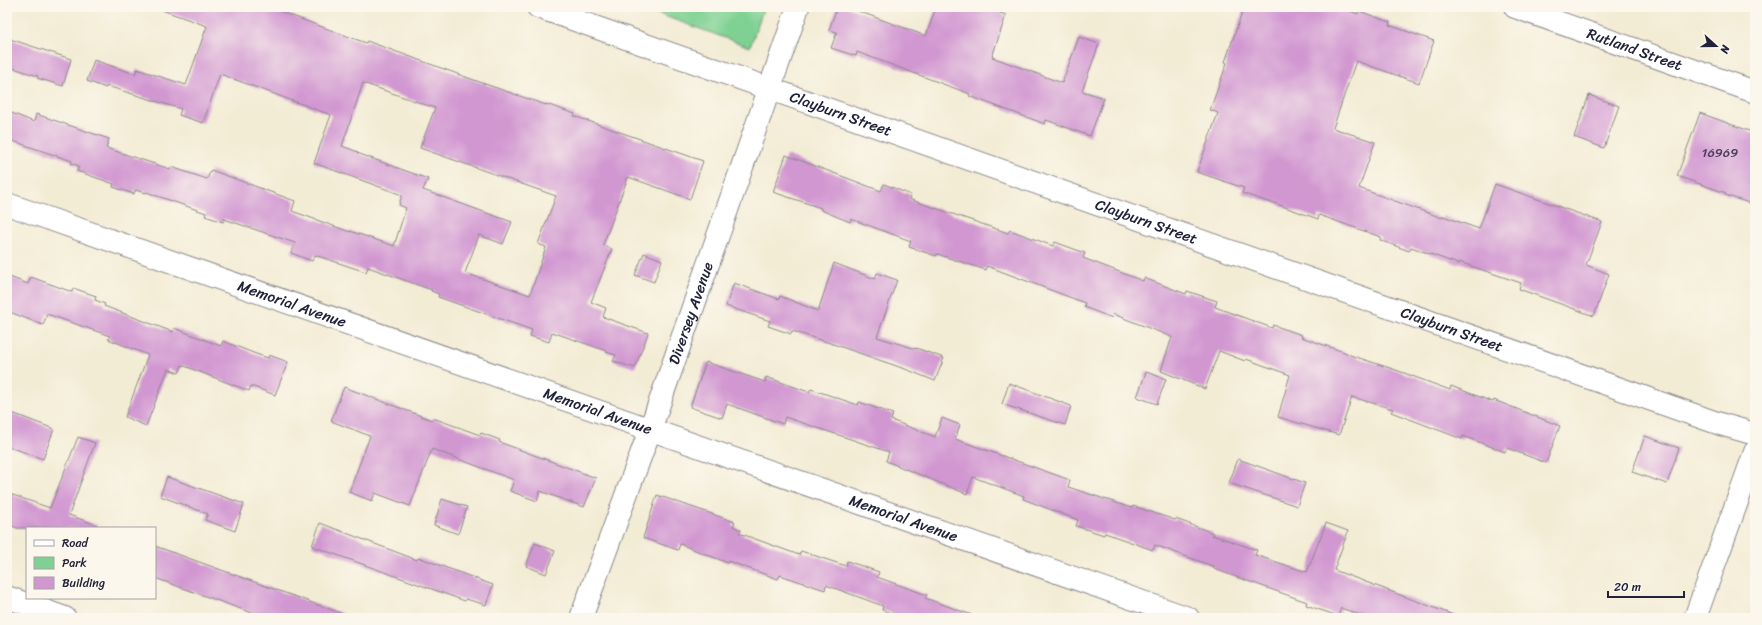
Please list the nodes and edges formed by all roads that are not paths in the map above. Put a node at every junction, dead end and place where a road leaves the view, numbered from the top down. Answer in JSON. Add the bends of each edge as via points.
{"nodes":[{"id":1,"x":538,"y":7,"type":"edge"},
{"id":2,"x":798,"y":7,"type":"edge"},
{"id":3,"x":1515,"y":7,"type":"edge"},
{"id":4,"x":768,"y":88,"type":"junction"},
{"id":5,"x":1755,"y":92,"type":"edge"},
{"id":6,"x":7,"y":204,"type":"edge"},
{"id":7,"x":650,"y":430,"type":"junction"},
{"id":8,"x":1755,"y":434,"type":"edge"},
{"id":9,"x":1755,"y":452,"type":"edge"},
{"id":10,"x":7,"y":597,"type":"edge"},
{"id":11,"x":65,"y":618,"type":"edge"},
{"id":12,"x":581,"y":618,"type":"edge"},
{"id":13,"x":1188,"y":618,"type":"edge"},
{"id":14,"x":1695,"y":618,"type":"edge"}],
"edges":[{"from":1,"to":4,"type":"street","name":"Clayburn Street"},
{"from":2,"to":4,"type":"street","name":"Diversey Avenue"},
{"from":3,"to":5,"type":"street","name":"Rutland Street"},
{"from":4,"to":7,"type":"street","name":"Diversey Avenue"},
{"from":4,"to":8,"type":"street","name":"Clayburn Street","via":[[1720,424]]},
{"from":6,"to":7,"type":"street","name":"Memorial Avenue"},
{"from":7,"to":12,"type":"street","name":"Diversey Avenue"},
{"from":7,"to":13,"type":"street","name":"Memorial Avenue"},
{"from":9,"to":14,"type":"street"},
{"from":10,"to":11,"type":"street"}]}
